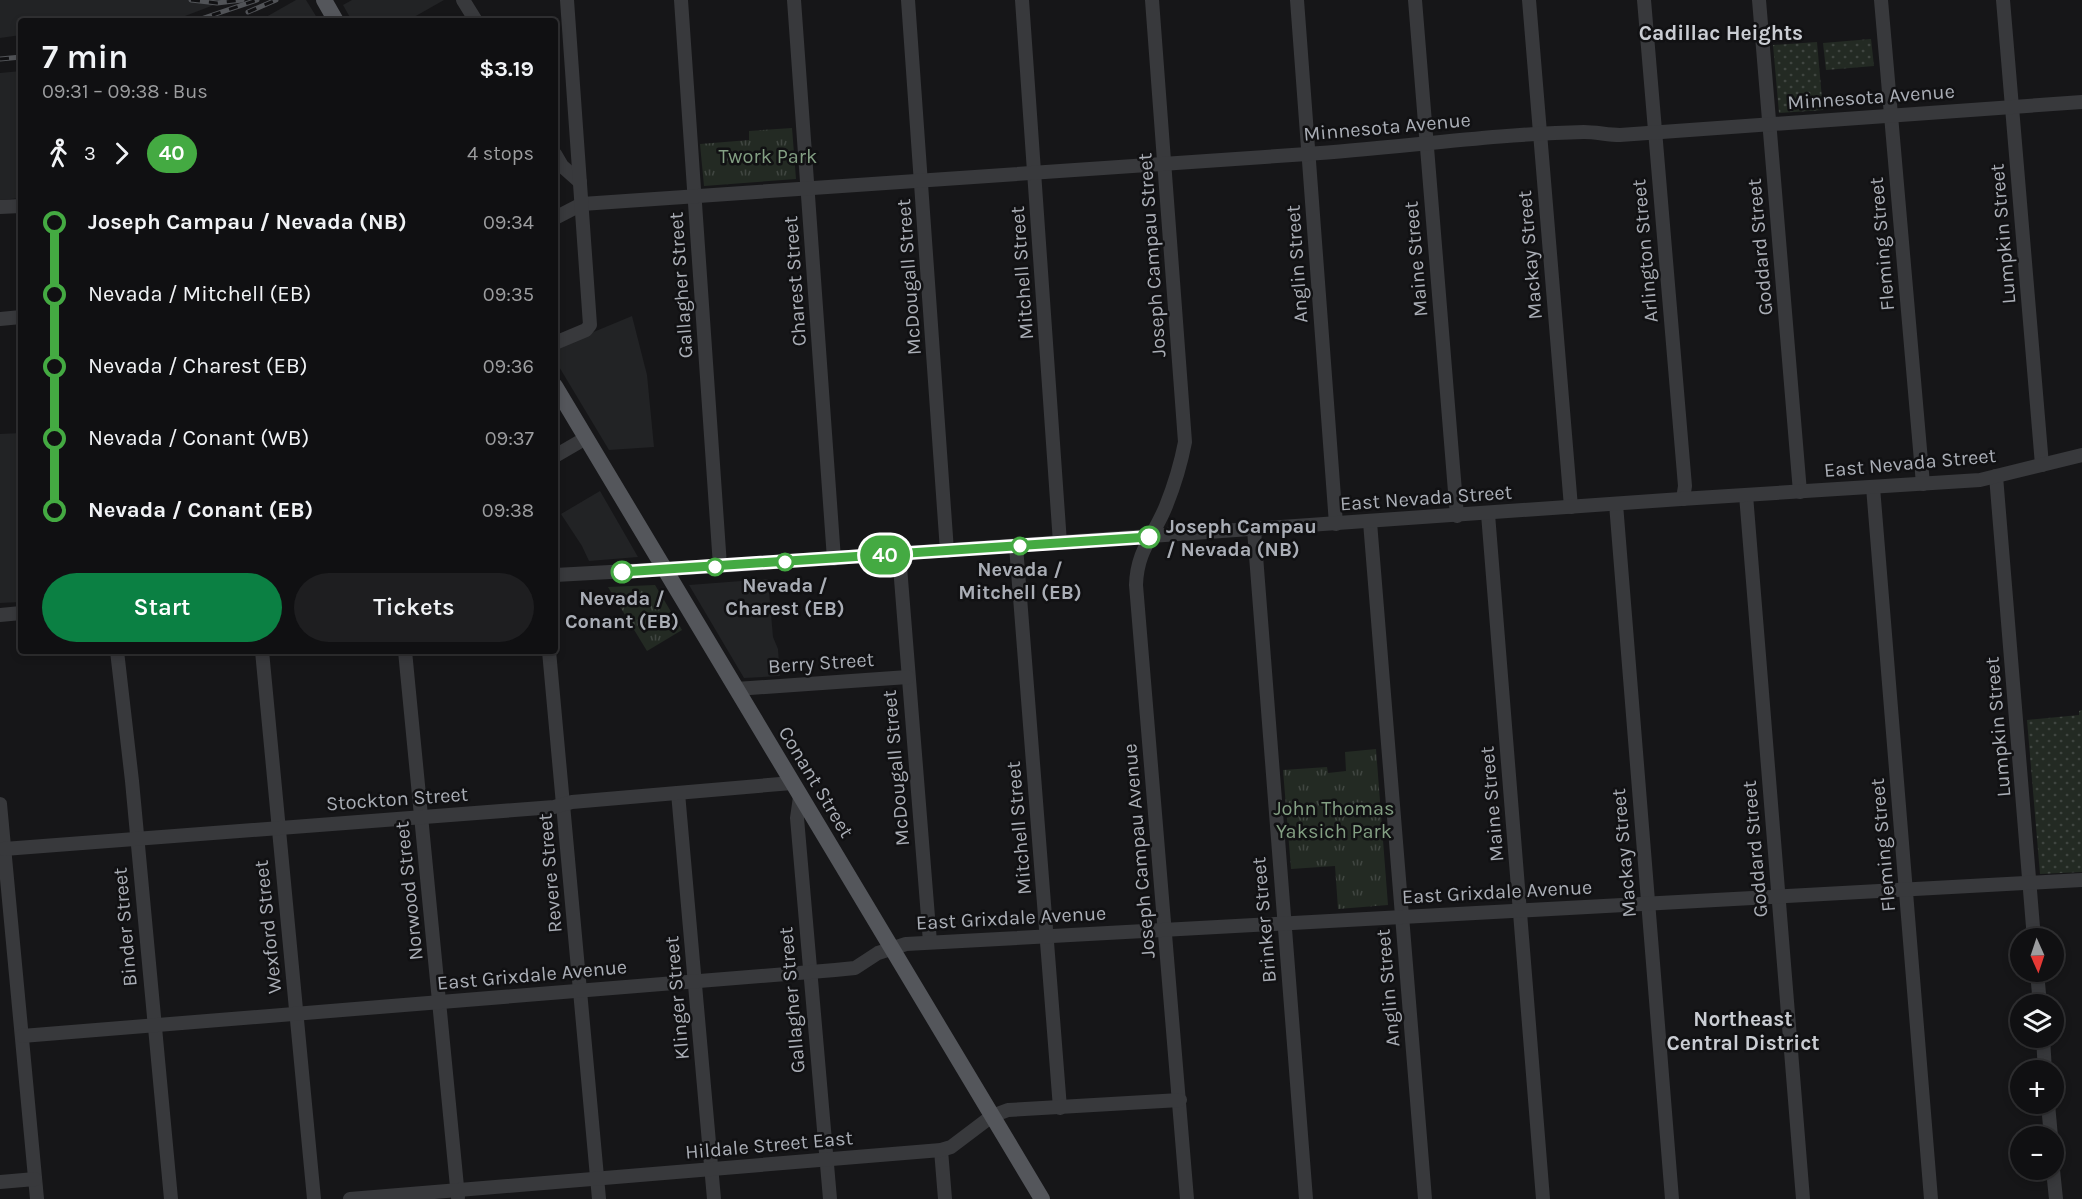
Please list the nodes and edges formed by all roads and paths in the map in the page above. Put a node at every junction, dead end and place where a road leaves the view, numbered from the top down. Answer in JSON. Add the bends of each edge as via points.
{"nodes":[{"id":1,"x":324,"y":0,"type":"edge"},
{"id":2,"x":463,"y":0,"type":"edge"},
{"id":3,"x":567,"y":0,"type":"edge"},
{"id":4,"x":681,"y":0,"type":"edge"},
{"id":5,"x":794,"y":0,"type":"edge"},
{"id":6,"x":908,"y":0,"type":"edge"},
{"id":7,"x":1022,"y":0,"type":"edge"},
{"id":8,"x":1152,"y":0,"type":"edge"},
{"id":9,"x":1297,"y":0,"type":"edge"},
{"id":10,"x":1415,"y":0,"type":"edge"},
{"id":11,"x":1529,"y":0,"type":"edge"},
{"id":12,"x":1644,"y":0,"type":"edge"},
{"id":13,"x":1759,"y":0,"type":"edge"},
{"id":14,"x":1881,"y":0,"type":"edge"},
{"id":15,"x":2003,"y":0,"type":"edge"},
{"id":16,"x":334,"y":18,"type":"edge"},
{"id":17,"x":474,"y":18,"type":"edge"},
{"id":18,"x":2082,"y":102,"type":"edge"},
{"id":19,"x":2012,"y":107,"type":"junction"},
{"id":20,"x":1891,"y":115,"type":"junction"},
{"id":21,"x":1770,"y":124,"type":"junction"},
{"id":22,"x":1655,"y":132,"type":"junction"},
{"id":23,"x":1540,"y":135,"type":"junction"},
{"id":24,"x":1426,"y":144,"type":"junction"},
{"id":25,"x":1308,"y":154,"type":"junction"},
{"id":26,"x":558,"y":159,"type":"edge"},
{"id":27,"x":1164,"y":162,"type":"junction"},
{"id":28,"x":1035,"y":171,"type":"junction"},
{"id":29,"x":921,"y":180,"type":"junction"},
{"id":30,"x":580,"y":182,"type":"junction"},
{"id":31,"x":808,"y":188,"type":"junction"},
{"id":32,"x":694,"y":195,"type":"junction"},
{"id":33,"x":582,"y":204,"type":"junction"},
{"id":34,"x":18,"y":206,"type":"edge"},
{"id":35,"x":0,"y":207,"type":"edge"},
{"id":36,"x":558,"y":216,"type":"edge"},
{"id":37,"x":18,"y":318,"type":"edge"},
{"id":38,"x":0,"y":319,"type":"edge"},
{"id":39,"x":558,"y":342,"type":"edge"},
{"id":40,"x":558,"y":391,"type":"edge"},
{"id":41,"x":586,"y":438,"type":"junction"},
{"id":42,"x":558,"y":454,"type":"edge"},
{"id":43,"x":2082,"y":455,"type":"edge"},
{"id":44,"x":2042,"y":465,"type":"junction"},
{"id":45,"x":1996,"y":476,"type":"junction"},
{"id":46,"x":1923,"y":484,"type":"junction"},
{"id":47,"x":1873,"y":487,"type":"junction"},
{"id":48,"x":1800,"y":492,"type":"junction"},
{"id":49,"x":1746,"y":495,"type":"junction"},
{"id":50,"x":1683,"y":499,"type":"junction"},
{"id":51,"x":1616,"y":504,"type":"junction"},
{"id":52,"x":1166,"y":505,"type":"joint"},
{"id":53,"x":1572,"y":507,"type":"junction"},
{"id":54,"x":1488,"y":514,"type":"junction"},
{"id":55,"x":1457,"y":516,"type":"junction"},
{"id":56,"x":1370,"y":522,"type":"junction"},
{"id":57,"x":1336,"y":524,"type":"junction"},
{"id":58,"x":1254,"y":530,"type":"junction"},
{"id":59,"x":1149,"y":537,"type":"junction"},
{"id":60,"x":1060,"y":543,"type":"junction"},
{"id":61,"x":1016,"y":546,"type":"junction"},
{"id":62,"x":947,"y":551,"type":"junction"},
{"id":63,"x":899,"y":554,"type":"junction"},
{"id":64,"x":834,"y":559,"type":"junction"},
{"id":65,"x":720,"y":566,"type":"junction"},
{"id":66,"x":665,"y":570,"type":"junction"},
{"id":67,"x":558,"y":575,"type":"edge"},
{"id":68,"x":18,"y":613,"type":"edge"},
{"id":69,"x":0,"y":615,"type":"edge"},
{"id":70,"x":117,"y":654,"type":"edge"},
{"id":71,"x":262,"y":654,"type":"edge"},
{"id":72,"x":405,"y":654,"type":"edge"},
{"id":73,"x":549,"y":654,"type":"edge"},
{"id":74,"x":908,"y":677,"type":"junction"},
{"id":75,"x":736,"y":689,"type":"junction"},
{"id":76,"x":796,"y":790,"type":"junction"},
{"id":77,"x":678,"y":793,"type":"junction"},
{"id":78,"x":0,"y":804,"type":"edge"},
{"id":79,"x":563,"y":804,"type":"junction"},
{"id":80,"x":421,"y":817,"type":"junction"},
{"id":81,"x":278,"y":827,"type":"junction"},
{"id":82,"x":136,"y":837,"type":"junction"},
{"id":83,"x":4,"y":849,"type":"junction"},
{"id":84,"x":2082,"y":880,"type":"edge"},
{"id":85,"x":2030,"y":883,"type":"junction"},
{"id":86,"x":1906,"y":890,"type":"junction"},
{"id":87,"x":1778,"y":896,"type":"junction"},
{"id":88,"x":4,"y":899,"type":"edge"},
{"id":89,"x":1648,"y":903,"type":"junction"},
{"id":90,"x":1520,"y":910,"type":"junction"},
{"id":91,"x":1402,"y":917,"type":"junction"},
{"id":92,"x":1284,"y":923,"type":"junction"},
{"id":93,"x":2033,"y":928,"type":"edge"},
{"id":94,"x":1166,"y":930,"type":"junction"},
{"id":95,"x":1048,"y":936,"type":"junction"},
{"id":96,"x":930,"y":942,"type":"junction"},
{"id":97,"x":891,"y":948,"type":"junction"},
{"id":98,"x":809,"y":972,"type":"junction"},
{"id":99,"x":695,"y":981,"type":"junction"},
{"id":100,"x":580,"y":991,"type":"junction"},
{"id":101,"x":439,"y":1002,"type":"junction"},
{"id":102,"x":296,"y":1014,"type":"junction"},
{"id":103,"x":154,"y":1026,"type":"junction"},
{"id":104,"x":22,"y":1036,"type":"junction"},
{"id":105,"x":1180,"y":1100,"type":"junction"},
{"id":106,"x":1061,"y":1107,"type":"junction"},
{"id":107,"x":992,"y":1116,"type":"junction"},
{"id":108,"x":941,"y":1150,"type":"junction"},
{"id":109,"x":826,"y":1160,"type":"junction"},
{"id":110,"x":712,"y":1169,"type":"junction"},
{"id":111,"x":35,"y":1179,"type":"junction"},
{"id":112,"x":597,"y":1179,"type":"junction"},
{"id":113,"x":2054,"y":1180,"type":"edge"},
{"id":114,"x":0,"y":1182,"type":"edge"},
{"id":115,"x":458,"y":1195,"type":"edge"},
{"id":116,"x":37,"y":1199,"type":"edge"},
{"id":117,"x":171,"y":1199,"type":"edge"},
{"id":118,"x":314,"y":1199,"type":"edge"},
{"id":119,"x":350,"y":1199,"type":"edge"},
{"id":120,"x":599,"y":1199,"type":"edge"},
{"id":121,"x":714,"y":1199,"type":"edge"},
{"id":122,"x":830,"y":1199,"type":"edge"},
{"id":123,"x":945,"y":1199,"type":"edge"},
{"id":124,"x":1042,"y":1199,"type":"edge"},
{"id":125,"x":1188,"y":1199,"type":"edge"},
{"id":126,"x":1306,"y":1199,"type":"edge"},
{"id":127,"x":1425,"y":1199,"type":"edge"},
{"id":128,"x":1543,"y":1199,"type":"edge"},
{"id":129,"x":1672,"y":1199,"type":"edge"},
{"id":130,"x":1803,"y":1199,"type":"edge"},
{"id":131,"x":1931,"y":1199,"type":"edge"},
{"id":132,"x":2056,"y":1199,"type":"edge"}],
"edges":[{"from":1,"to":16,"type":"main road"},
{"from":2,"to":17,"type":"street"},
{"from":3,"to":30,"type":"street"},
{"from":4,"to":32,"type":"street","name":"Gallagher Street"},
{"from":5,"to":31,"type":"street","name":"Charest Street"},
{"from":6,"to":29,"type":"street","name":"McDougall Street"},
{"from":7,"to":28,"type":"street","name":"Mitchell Street"},
{"from":8,"to":27,"type":"street","name":"Joseph Campau Street"},
{"from":9,"to":25,"type":"street","name":"Anglin Street"},
{"from":10,"to":24,"type":"street","name":"Maine Street"},
{"from":11,"to":23,"type":"street","name":"Mackay Street"},
{"from":12,"to":22,"type":"street","name":"Arlington Street"},
{"from":13,"to":21,"type":"street","name":"Goddard Street"},
{"from":14,"to":20,"type":"street","name":"Fleming Street"},
{"from":15,"to":19,"type":"street","name":"Lumpkin Street"},
{"from":18,"to":19,"type":"street","name":"Minnesota Avenue"},
{"from":19,"to":20,"type":"street","name":"Minnesota Avenue"},
{"from":19,"to":44,"type":"street","name":"Lumpkin Street"},
{"from":20,"to":21,"type":"street","name":"Minnesota Avenue"},
{"from":20,"to":46,"type":"street","name":"Fleming Street"},
{"from":21,"to":22,"type":"street","name":"Minnesota Avenue"},
{"from":21,"to":48,"type":"street","name":"Goddard Street"},
{"from":22,"to":23,"type":"street","name":"Minnesota Avenue"},
{"from":22,"to":50,"type":"street","name":"Arlington Street"},
{"from":23,"to":24,"type":"street","name":"Minnesota Avenue"},
{"from":23,"to":53,"type":"street","name":"Mackay Street"},
{"from":24,"to":25,"type":"street","name":"Minnesota Avenue"},
{"from":24,"to":55,"type":"street","name":"Maine Street"},
{"from":25,"to":27,"type":"street","name":"Minnesota Avenue"},
{"from":25,"to":57,"type":"street","name":"Anglin Street"},
{"from":26,"to":30,"type":"street"},
{"from":27,"to":28,"type":"street","name":"Minnesota Avenue"},
{"from":27,"to":52,"type":"street","name":"Joseph Campau Street","via":[[1185,436]]},
{"from":28,"to":29,"type":"street","name":"Minnesota Avenue"},
{"from":28,"to":60,"type":"street","name":"Mitchell Street"},
{"from":29,"to":31,"type":"street","name":"Minnesota Avenue"},
{"from":29,"to":62,"type":"street","name":"McDougall Street"},
{"from":30,"to":33,"type":"street"},
{"from":31,"to":32,"type":"street","name":"Minnesota Avenue"},
{"from":31,"to":64,"type":"street","name":"Charest Street"},
{"from":32,"to":33,"type":"street","name":"Minnesota Avenue"},
{"from":32,"to":65,"type":"street","name":"Gallagher Street"},
{"from":33,"to":36,"type":"street"},
{"from":33,"to":39,"type":"street","via":[[590,325]]},
{"from":34,"to":35,"type":"street"},
{"from":37,"to":38,"type":"street"},
{"from":40,"to":41,"type":"main road","name":"Conant Street"},
{"from":41,"to":42,"type":"street"},
{"from":41,"to":66,"type":"main road","name":"Conant Street"},
{"from":43,"to":44,"type":"street","name":"East Nevada Street"},
{"from":44,"to":45,"type":"street","name":"East Nevada Street"},
{"from":45,"to":46,"type":"street","name":"East Nevada Street"},
{"from":45,"to":85,"type":"street","name":"Lumpkin Street"},
{"from":46,"to":47,"type":"street","name":"East Nevada Street"},
{"from":47,"to":48,"type":"street","name":"East Nevada Street"},
{"from":47,"to":86,"type":"street","name":"Fleming Street"},
{"from":48,"to":49,"type":"street","name":"East Nevada Street"},
{"from":49,"to":50,"type":"street","name":"East Nevada Street"},
{"from":49,"to":87,"type":"street","name":"Goddard Street"},
{"from":50,"to":51,"type":"street","name":"East Nevada Street"},
{"from":51,"to":53,"type":"street","name":"East Nevada Street"},
{"from":51,"to":89,"type":"street","name":"Mackay Street"},
{"from":52,"to":59,"type":"street","name":"Joseph Campau Avenue"},
{"from":53,"to":54,"type":"street","name":"East Nevada Street"},
{"from":54,"to":55,"type":"street","name":"East Nevada Street"},
{"from":54,"to":90,"type":"street","name":"Maine Street"},
{"from":55,"to":56,"type":"street","name":"East Nevada Street"},
{"from":56,"to":57,"type":"street","name":"East Nevada Street"},
{"from":56,"to":91,"type":"street","name":"Anglin Street"},
{"from":57,"to":58,"type":"street","name":"East Nevada Street"},
{"from":58,"to":59,"type":"street","name":"East Nevada Street"},
{"from":58,"to":92,"type":"street","name":"Brinker Street"},
{"from":59,"to":60,"type":"street","name":"East Nevada Street"},
{"from":59,"to":94,"type":"street","name":"Joseph Campau Avenue","via":[[1137,571],[1137,592]]},
{"from":60,"to":61,"type":"street","name":"East Nevada Street"},
{"from":61,"to":62,"type":"street","name":"East Nevada Street"},
{"from":61,"to":95,"type":"street","name":"Mitchell Street"},
{"from":62,"to":63,"type":"street","name":"East Nevada Street"},
{"from":63,"to":64,"type":"street","name":"East Nevada Street"},
{"from":63,"to":74,"type":"street","name":"McDougall Street"},
{"from":64,"to":65,"type":"street","name":"East Nevada Street"},
{"from":65,"to":66,"type":"street","name":"East Nevada Street"},
{"from":66,"to":67,"type":"street","name":"East Nevada Street"},
{"from":66,"to":75,"type":"main road","name":"Conant Street"},
{"from":68,"to":69,"type":"street"},
{"from":70,"to":82,"type":"street","name":"Binder Street"},
{"from":71,"to":81,"type":"street","name":"Wexford Street"},
{"from":72,"to":80,"type":"street","name":"Norwood Street"},
{"from":73,"to":79,"type":"street","name":"Revere Street"},
{"from":74,"to":75,"type":"street","name":"Berry Street"},
{"from":74,"to":96,"type":"street","name":"McDougall Street"},
{"from":75,"to":76,"type":"main road","name":"Conant Street"},
{"from":76,"to":77,"type":"street","name":"Stockton Street"},
{"from":76,"to":97,"type":"main road","name":"Conant Street"},
{"from":76,"to":98,"type":"street","name":"Gallagher Street"},
{"from":77,"to":79,"type":"street","name":"Stockton Street"},
{"from":77,"to":99,"type":"street","name":"Klinger Street"},
{"from":78,"to":83,"type":"street"},
{"from":79,"to":80,"type":"street","name":"Stockton Street"},
{"from":79,"to":100,"type":"street","name":"Revere Street"},
{"from":80,"to":81,"type":"street","name":"Stockton Street"},
{"from":80,"to":101,"type":"street","name":"Norwood Street"},
{"from":81,"to":82,"type":"street","name":"Stockton Street"},
{"from":81,"to":102,"type":"street","name":"Wexford Street"},
{"from":82,"to":83,"type":"street","name":"Stockton Street"},
{"from":82,"to":103,"type":"street","name":"Binder Street"},
{"from":83,"to":88,"type":"street"},
{"from":84,"to":85,"type":"street","name":"East Grixdale Avenue"},
{"from":85,"to":86,"type":"street","name":"East Grixdale Avenue"},
{"from":85,"to":93,"type":"street","name":"Lumpkin Street"},
{"from":86,"to":87,"type":"street","name":"East Grixdale Avenue"},
{"from":86,"to":131,"type":"street","name":"Fleming Street"},
{"from":87,"to":89,"type":"street","name":"East Grixdale Avenue"},
{"from":87,"to":130,"type":"street","name":"Goddard Street"},
{"from":88,"to":104,"type":"street"},
{"from":89,"to":90,"type":"street","name":"East Grixdale Avenue"},
{"from":89,"to":129,"type":"street","name":"Mackay Street"},
{"from":90,"to":91,"type":"street","name":"East Grixdale Avenue"},
{"from":90,"to":128,"type":"street","name":"Maine Street"},
{"from":91,"to":92,"type":"street","name":"East Grixdale Avenue"},
{"from":91,"to":127,"type":"street","name":"Anglin Street"},
{"from":92,"to":94,"type":"street","name":"East Grixdale Avenue"},
{"from":92,"to":126,"type":"street","name":"Brinker Street"},
{"from":94,"to":95,"type":"street","name":"East Grixdale Avenue"},
{"from":94,"to":105,"type":"street","name":"Joseph Campau Avenue"},
{"from":95,"to":96,"type":"street","name":"East Grixdale Avenue"},
{"from":95,"to":106,"type":"street","name":"Mitchell Street"},
{"from":96,"to":97,"type":"street","name":"East Grixdale Avenue"},
{"from":97,"to":98,"type":"street","name":"East Grixdale Avenue","via":[[855,968]]},
{"from":97,"to":107,"type":"main road","name":"Conant Street"},
{"from":98,"to":99,"type":"street","name":"East Grixdale Avenue"},
{"from":98,"to":109,"type":"street","name":"Gallagher Street"},
{"from":99,"to":100,"type":"street","name":"East Grixdale Avenue"},
{"from":99,"to":110,"type":"street","name":"Klinger Street"},
{"from":100,"to":101,"type":"street","name":"East Grixdale Avenue"},
{"from":100,"to":112,"type":"street","name":"Revere Street"},
{"from":101,"to":102,"type":"street","name":"East Grixdale Avenue"},
{"from":101,"to":115,"type":"street","name":"Norwood Street"},
{"from":102,"to":103,"type":"street","name":"East Grixdale Avenue"},
{"from":102,"to":118,"type":"street","name":"Wexford Street"},
{"from":103,"to":104,"type":"street","name":"East Grixdale Avenue"},
{"from":103,"to":117,"type":"street","name":"Binder Street"},
{"from":104,"to":111,"type":"street"},
{"from":105,"to":106,"type":"street","name":"Hildale Street East"},
{"from":105,"to":125,"type":"street","name":"Joseph Campau Avenue"},
{"from":106,"to":107,"type":"street","name":"Hildale Street East","via":[[1008,1110]]},
{"from":107,"to":108,"type":"street","name":"Hildale Street East","via":[[951,1147]]},
{"from":107,"to":124,"type":"main road","name":"Conant Street"},
{"from":108,"to":109,"type":"street","name":"Hildale Street East"},
{"from":108,"to":123,"type":"street"},
{"from":109,"to":110,"type":"street","name":"Hildale Street East"},
{"from":109,"to":122,"type":"street","name":"Gallagher Street"},
{"from":110,"to":112,"type":"street","name":"Hildale Street East"},
{"from":110,"to":121,"type":"street","name":"Klinger Street"},
{"from":111,"to":114,"type":"street"},
{"from":111,"to":116,"type":"street"},
{"from":112,"to":115,"type":"street","name":"Hildale Street East"},
{"from":112,"to":120,"type":"street","name":"Revere Street"},
{"from":113,"to":132,"type":"street"},
{"from":115,"to":119,"type":"street","name":"Hildale Street East"}]}
